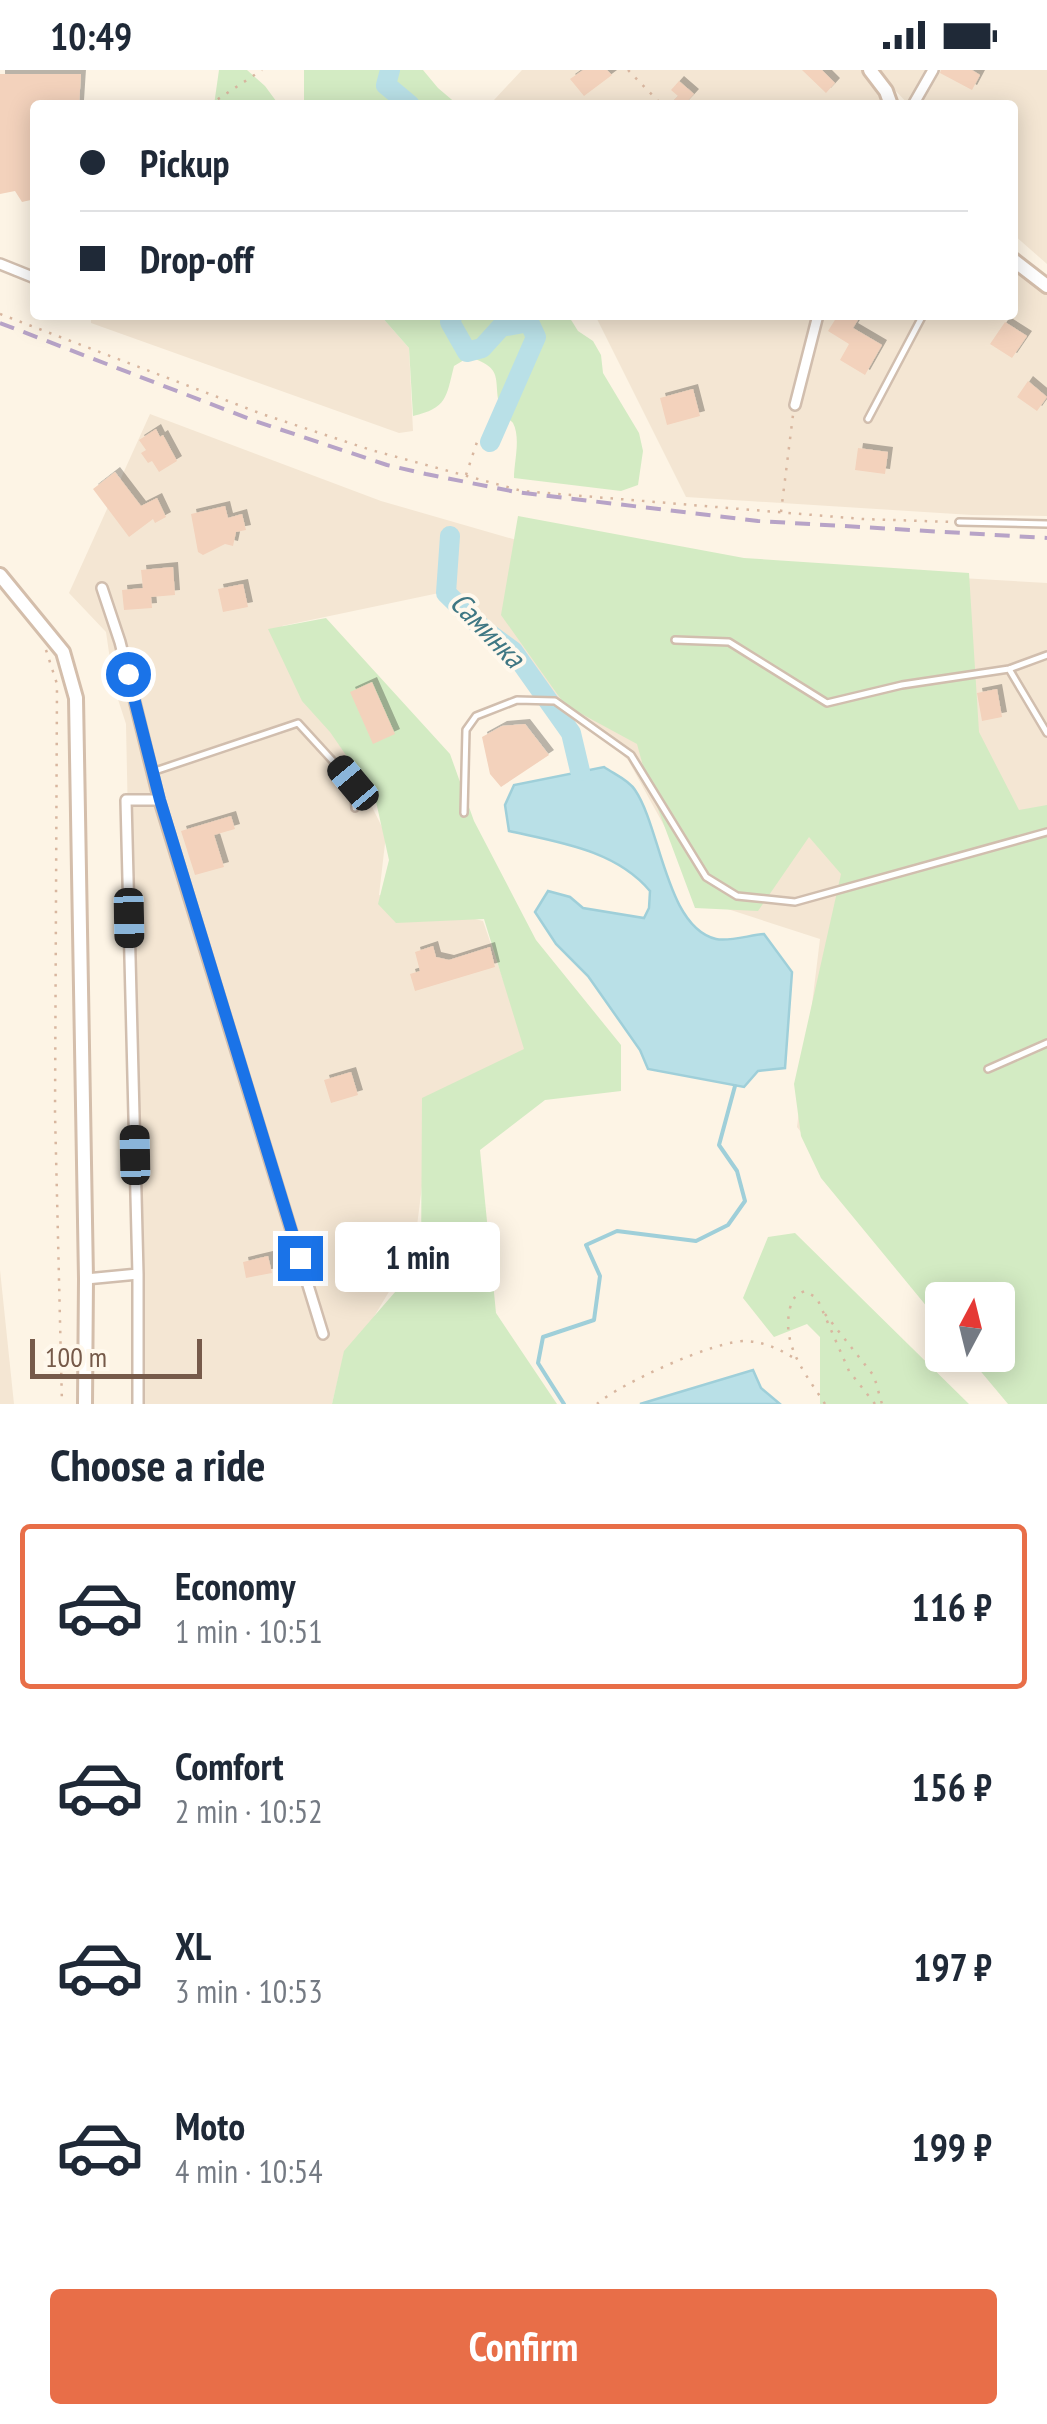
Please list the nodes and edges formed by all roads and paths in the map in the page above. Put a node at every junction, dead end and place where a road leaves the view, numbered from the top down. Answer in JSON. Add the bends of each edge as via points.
{"nodes":[{"id":1,"x":262,"y":70,"type":"edge"},
{"id":2,"x":628,"y":70,"type":"edge"},
{"id":3,"x":870,"y":70,"type":"edge"},
{"id":4,"x":934,"y":70,"type":"edge"},
{"id":5,"x":217,"y":100,"type":"edge"},
{"id":6,"x":657,"y":100,"type":"edge"},
{"id":7,"x":889,"y":100,"type":"edge"},
{"id":8,"x":916,"y":100,"type":"edge"},
{"id":9,"x":1018,"y":263,"type":"edge"},
{"id":10,"x":0,"y":264,"type":"edge"},
{"id":11,"x":30,"y":276,"type":"edge"},
{"id":12,"x":1047,"y":286,"type":"edge"},
{"id":13,"x":0,"y":314,"type":"edge"},
{"id":14,"x":817,"y":320,"type":"edge"},
{"id":15,"x":920,"y":320,"type":"edge"},
{"id":16,"x":795,"y":405,"type":"joint"},
{"id":17,"x":868,"y":418,"type":"dead end"},
{"id":18,"x":479,"y":436,"type":"dead end"},
{"id":19,"x":466,"y":476,"type":"junction"},
{"id":20,"x":781,"y":513,"type":"junction"},
{"id":21,"x":959,"y":522,"type":"joint"},
{"id":22,"x":1047,"y":524,"type":"edge"},
{"id":23,"x":0,"y":574,"type":"edge"},
{"id":24,"x":102,"y":588,"type":"dead end"},
{"id":25,"x":675,"y":640,"type":"dead end"},
{"id":26,"x":45,"y":650,"type":"dead end"},
{"id":27,"x":1047,"y":654,"type":"edge"},
{"id":28,"x":1009,"y":669,"type":"junction"},
{"id":29,"x":1047,"y":733,"type":"edge"},
{"id":30,"x":152,"y":772,"type":"junction"},
{"id":31,"x":160,"y":800,"type":"junction"},
{"id":32,"x":355,"y":808,"type":"dead end"},
{"id":33,"x":464,"y":813,"type":"dead end"},
{"id":34,"x":1047,"y":832,"type":"edge"},
{"id":35,"x":1047,"y":1043,"type":"edge"},
{"id":36,"x":988,"y":1069,"type":"dead end"},
{"id":37,"x":138,"y":1274,"type":"junction"},
{"id":38,"x":86,"y":1279,"type":"junction"},
{"id":39,"x":823,"y":1312,"type":"junction"},
{"id":40,"x":323,"y":1334,"type":"dead end"},
{"id":41,"x":798,"y":1361,"type":"junction"},
{"id":42,"x":62,"y":1404,"type":"edge"},
{"id":43,"x":85,"y":1404,"type":"edge"},
{"id":44,"x":138,"y":1404,"type":"edge"},
{"id":45,"x":596,"y":1404,"type":"edge"},
{"id":46,"x":825,"y":1404,"type":"edge"},
{"id":47,"x":875,"y":1404,"type":"edge"},
{"id":48,"x":882,"y":1404,"type":"edge"}],
"edges":[{"from":1,"to":5,"type":"path"},
{"from":2,"to":6,"type":"path"},
{"from":3,"to":7,"type":"main road"},
{"from":4,"to":8,"type":"street"},
{"from":9,"to":12,"type":"main road"},
{"from":10,"to":11,"type":"street"},
{"from":13,"to":19,"type":"path","via":[[262,414]]},
{"from":14,"to":16,"type":"street"},
{"from":15,"to":17,"type":"lane"},
{"from":16,"to":20,"type":"path"},
{"from":18,"to":19,"type":"path"},
{"from":19,"to":20,"type":"path","via":[[522,491]]},
{"from":20,"to":21,"type":"path"},
{"from":21,"to":22,"type":"lane"},
{"from":23,"to":38,"type":"main road","via":[[63,652],[76,698]]},
{"from":24,"to":30,"type":"street"},
{"from":25,"to":28,"type":"lane","via":[[729,642],[827,703]]},
{"from":26,"to":42,"type":"path","via":[[56,684]]},
{"from":27,"to":28,"type":"lane"},
{"from":28,"to":29,"type":"lane"},
{"from":30,"to":31,"type":"street"},
{"from":30,"to":32,"type":"lane","via":[[298,722],[353,783]]},
{"from":31,"to":37,"type":"street","via":[[126,800]]},
{"from":31,"to":40,"type":"street"},
{"from":33,"to":34,"type":"lane","via":[[466,730],[476,716],[517,700],[555,701],[632,755],[706,876],[736,896],[795,902]]},
{"from":35,"to":36,"type":"lane"},
{"from":37,"to":38,"type":"street"},
{"from":37,"to":44,"type":"street"},
{"from":38,"to":43,"type":"main road"},
{"from":39,"to":41,"type":"path","via":[[812,1292],[792,1301],[788,1345]]},
{"from":39,"to":47,"type":"path","via":[[850,1371]]},
{"from":39,"to":48,"type":"path","via":[[874,1376]]},
{"from":41,"to":45,"type":"path","via":[[744,1341],[636,1379]]},
{"from":41,"to":46,"type":"path"}]}
